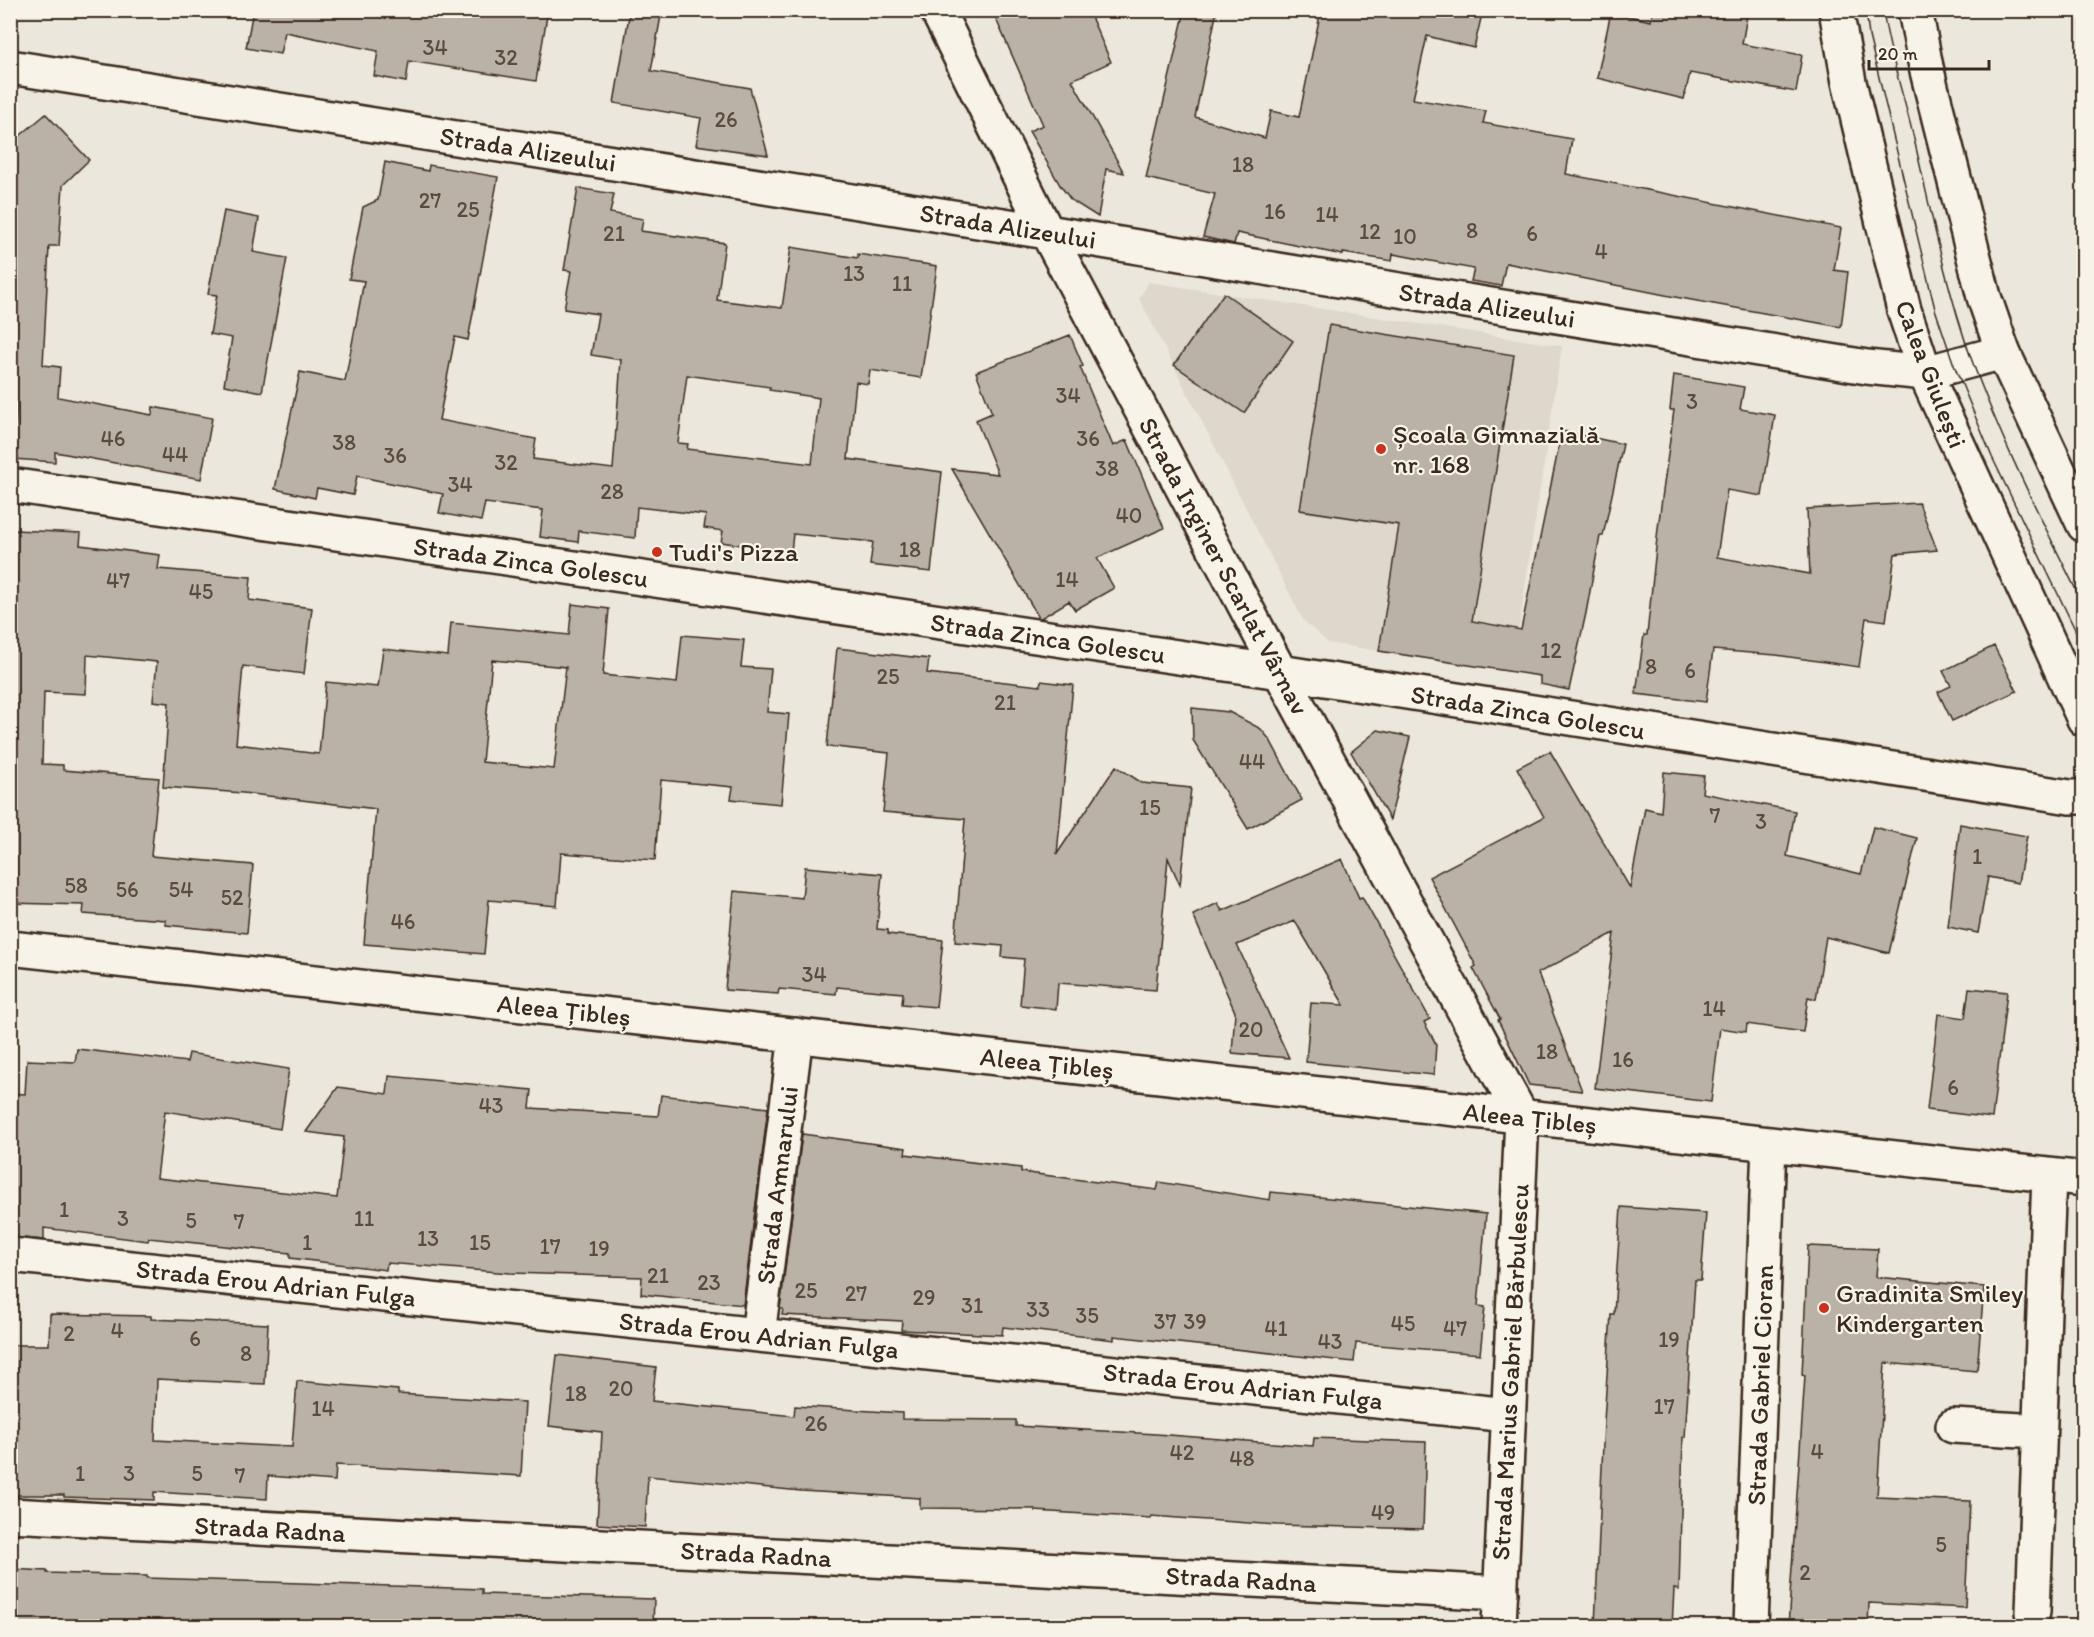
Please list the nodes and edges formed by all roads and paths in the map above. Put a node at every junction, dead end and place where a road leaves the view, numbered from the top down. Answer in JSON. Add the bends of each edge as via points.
{"nodes":[{"id":1,"x":937,"y":10,"type":"edge"},
{"id":2,"x":1836,"y":10,"type":"edge"},
{"id":3,"x":1915,"y":10,"type":"edge"},
{"id":4,"x":10,"y":67,"type":"edge"},
{"id":5,"x":1047,"y":232,"type":"junction"},
{"id":6,"x":2003,"y":352,"type":"junction"},
{"id":7,"x":1925,"y":373,"type":"junction"},
{"id":8,"x":10,"y":485,"type":"edge"},
{"id":9,"x":2084,"y":525,"type":"edge"},
{"id":10,"x":1280,"y":672,"type":"junction"},
{"id":11,"x":2084,"y":719,"type":"edge"},
{"id":12,"x":2084,"y":797,"type":"edge"},
{"id":13,"x":10,"y":948,"type":"edge"},
{"id":14,"x":795,"y":1035,"type":"junction"},
{"id":15,"x":1522,"y":1117,"type":"junction"},
{"id":16,"x":1769,"y":1144,"type":"junction"},
{"id":17,"x":2049,"y":1175,"type":"junction"},
{"id":18,"x":2084,"y":1179,"type":"edge"},
{"id":19,"x":10,"y":1255,"type":"edge"},
{"id":20,"x":758,"y":1335,"type":"junction"},
{"id":21,"x":1508,"y":1415,"type":"junction"},
{"id":22,"x":1953,"y":1426,"type":"dead end"},
{"id":23,"x":2039,"y":1431,"type":"junction"},
{"id":24,"x":10,"y":1515,"type":"edge"},
{"id":25,"x":1501,"y":1593,"type":"junction"},
{"id":26,"x":2033,"y":1612,"type":"dead end"},
{"id":27,"x":1499,"y":1626,"type":"edge"},
{"id":28,"x":1751,"y":1626,"type":"edge"}],
"edges":[{"from":1,"to":5,"type":"street","name":"Strada Inginer Scarlat Vârnav"},
{"from":2,"to":7,"type":"street","name":"Calea Giulești","via":[[1849,82],[1904,310]]},
{"from":3,"to":6,"type":"street","via":[[1984,297]]},
{"from":4,"to":5,"type":"street","name":"Strada Alizeului"},
{"from":5,"to":7,"type":"street","name":"Strada Alizeului","via":[[1867,367]]},
{"from":5,"to":10,"type":"street","name":"Strada Inginer Scarlat Vârnav"},
{"from":6,"to":7,"type":"street","name":"Strada Alizeului"},
{"from":6,"to":9,"type":"street"},
{"from":7,"to":11,"type":"street","name":"Calea Giulești"},
{"from":8,"to":10,"type":"street","name":"Strada Zinca Golescu"},
{"from":10,"to":12,"type":"street","name":"Strada Zinca Golescu"},
{"from":10,"to":15,"type":"street","name":"Strada Inginer Scarlat Vârnav"},
{"from":13,"to":14,"type":"street","name":"Aleea Țibleș"},
{"from":14,"to":15,"type":"street","name":"Aleea Țibleș"},
{"from":14,"to":20,"type":"street","name":"Strada Amnarului"},
{"from":15,"to":16,"type":"street","name":"Aleea Țibleș"},
{"from":15,"to":21,"type":"street","name":"Strada Marius Gabriel Bărbulescu"},
{"from":16,"to":17,"type":"street","name":"Aleea Țibleș"},
{"from":16,"to":28,"type":"street","name":"Strada Gabriel Cioran"},
{"from":17,"to":18,"type":"street","name":"Aleea Țibleș"},
{"from":17,"to":23,"type":"street"},
{"from":19,"to":20,"type":"street","name":"Strada Erou Adrian Fulga"},
{"from":20,"to":21,"type":"street","name":"Strada Erou Adrian Fulga"},
{"from":21,"to":25,"type":"street","name":"Strada Marius Gabriel Bărbulescu"},
{"from":22,"to":23,"type":"street"},
{"from":23,"to":26,"type":"street"},
{"from":24,"to":25,"type":"street","name":"Strada Radna"},
{"from":25,"to":27,"type":"street","name":"Strada Marius Gabriel Bărbulescu"}]}
